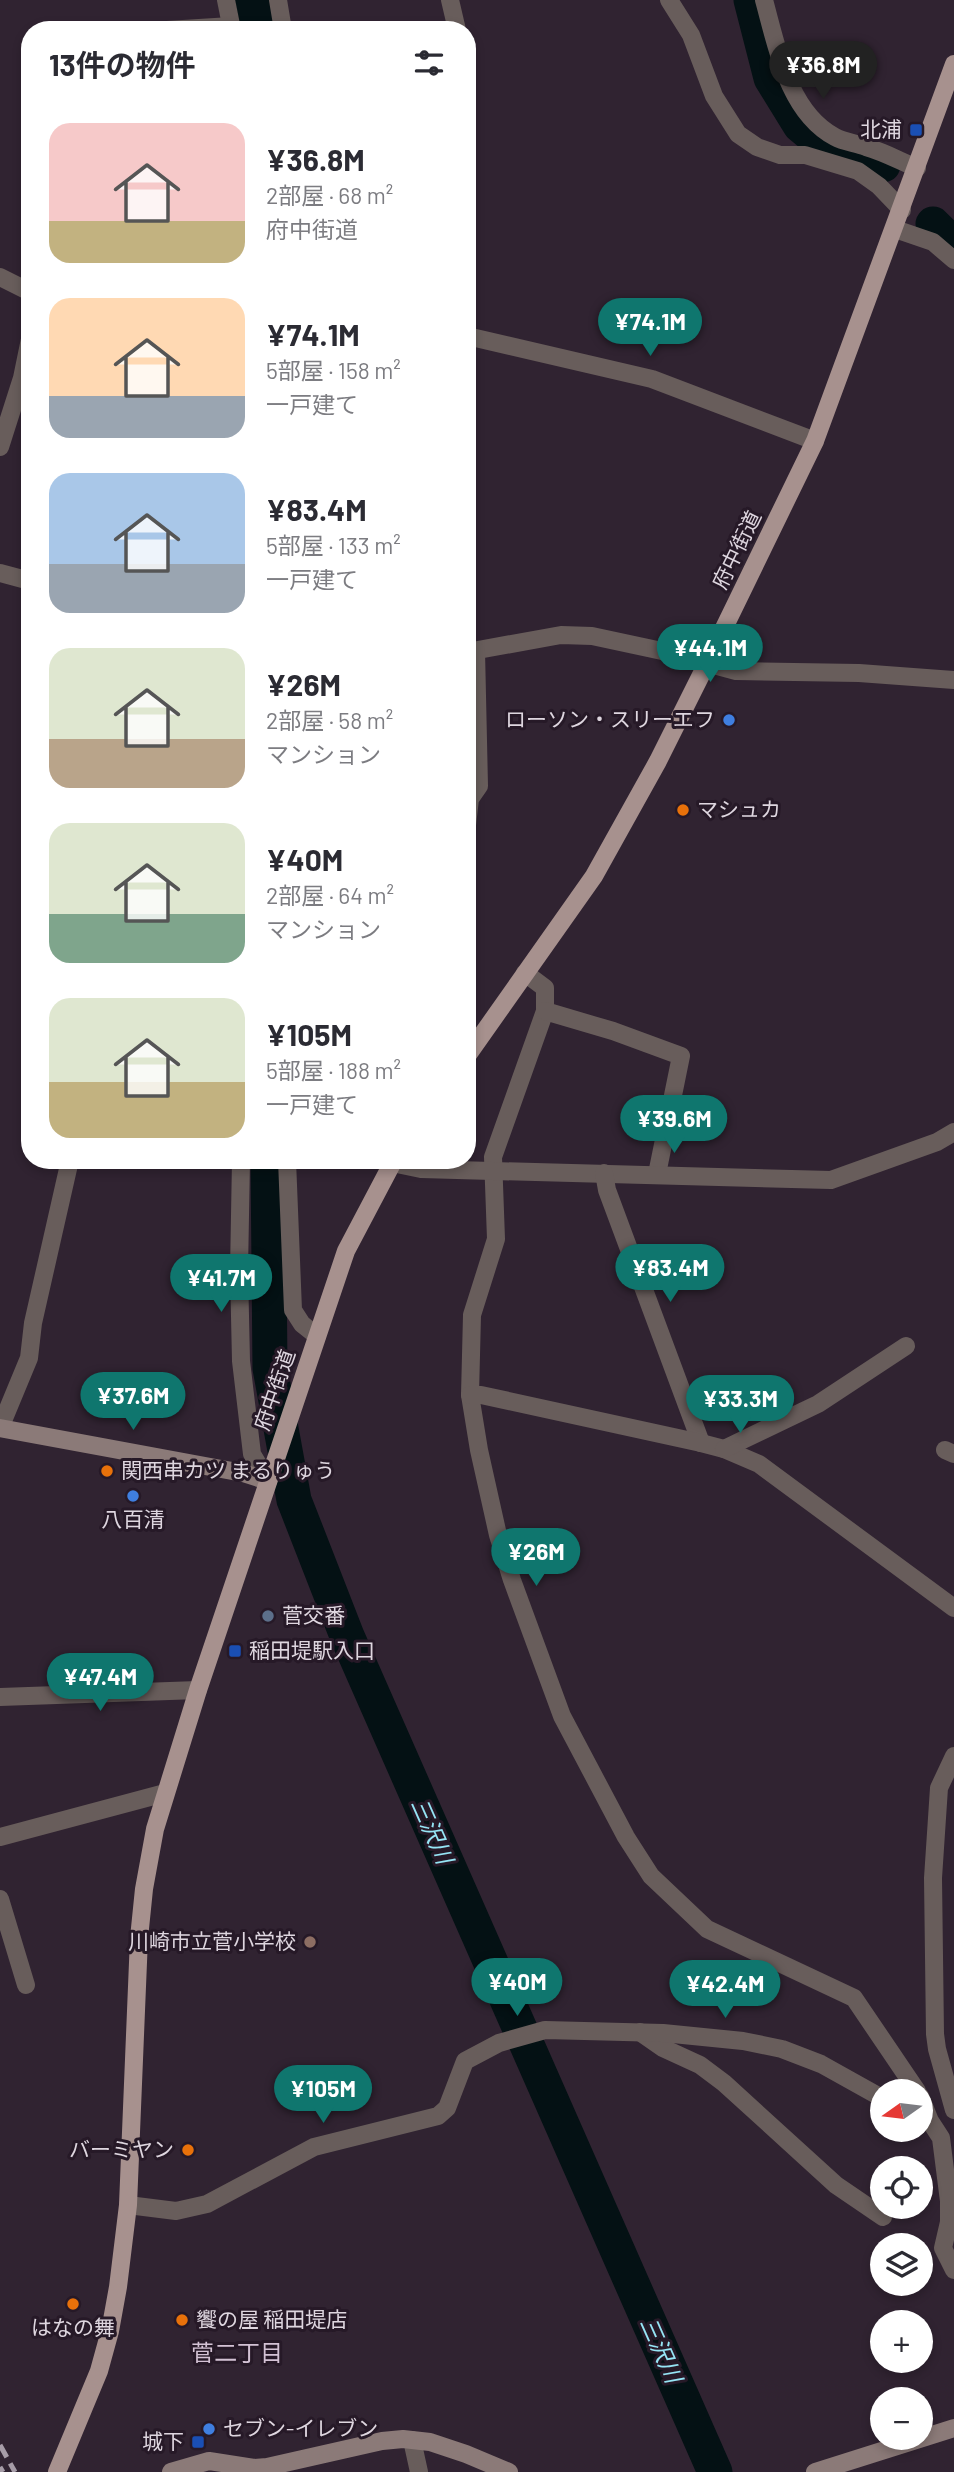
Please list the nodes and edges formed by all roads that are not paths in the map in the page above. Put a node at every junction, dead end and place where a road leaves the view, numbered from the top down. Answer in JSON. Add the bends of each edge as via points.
{"nodes":[{"id":1,"x":226,"y":0,"type":"edge"},
{"id":2,"x":278,"y":0,"type":"edge"},
{"id":3,"x":450,"y":0,"type":"edge"},
{"id":4,"x":669,"y":0,"type":"edge"},
{"id":5,"x":764,"y":0,"type":"edge"},
{"id":6,"x":230,"y":21,"type":"edge"},
{"id":7,"x":282,"y":21,"type":"edge"},
{"id":8,"x":455,"y":21,"type":"edge"},
{"id":9,"x":954,"y":64,"type":"edge"},
{"id":10,"x":917,"y":168,"type":"junction"},
{"id":11,"x":902,"y":210,"type":"junction"},
{"id":12,"x":895,"y":229,"type":"junction"},
{"id":13,"x":954,"y":260,"type":"edge"},
{"id":14,"x":0,"y":277,"type":"edge"},
{"id":15,"x":21,"y":288,"type":"edge"},
{"id":16,"x":476,"y":338,"type":"edge"},
{"id":17,"x":21,"y":381,"type":"edge"},
{"id":18,"x":815,"y":441,"type":"junction"},
{"id":19,"x":0,"y":447,"type":"edge"},
{"id":20,"x":0,"y":573,"type":"edge"},
{"id":21,"x":21,"y":579,"type":"edge"},
{"id":22,"x":476,"y":651,"type":"edge"},
{"id":23,"x":707,"y":663,"type":"junction"},
{"id":24,"x":954,"y":680,"type":"edge"},
{"id":25,"x":476,"y":729,"type":"edge"},
{"id":26,"x":476,"y":790,"type":"edge"},
{"id":27,"x":526,"y":973,"type":"junction"},
{"id":28,"x":545,"y":1011,"type":"junction"},
{"id":29,"x":476,"y":1043,"type":"edge"},
{"id":30,"x":954,"y":1132,"type":"edge"},
{"id":31,"x":68,"y":1169,"type":"edge"},
{"id":32,"x":241,"y":1169,"type":"edge"},
{"id":33,"x":288,"y":1169,"type":"edge"},
{"id":34,"x":388,"y":1169,"type":"edge"},
{"id":35,"x":421,"y":1169,"type":"edge"},
{"id":36,"x":494,"y":1172,"type":"junction"},
{"id":37,"x":604,"y":1173,"type":"junction"},
{"id":38,"x":657,"y":1174,"type":"junction"},
{"id":39,"x":317,"y":1336,"type":"junction"},
{"id":40,"x":906,"y":1346,"type":"dead end"},
{"id":41,"x":470,"y":1395,"type":"junction"},
{"id":42,"x":0,"y":1428,"type":"edge"},
{"id":43,"x":701,"y":1443,"type":"junction"},
{"id":44,"x":724,"y":1449,"type":"junction"},
{"id":45,"x":263,"y":1484,"type":"junction"},
{"id":46,"x":954,"y":1608,"type":"edge"},
{"id":47,"x":198,"y":1689,"type":"junction"},
{"id":48,"x":0,"y":1697,"type":"edge"},
{"id":49,"x":954,"y":1756,"type":"edge"},
{"id":50,"x":939,"y":1788,"type":"junction"},
{"id":51,"x":165,"y":1793,"type":"junction"},
{"id":52,"x":954,"y":1808,"type":"edge"},
{"id":53,"x":0,"y":1837,"type":"edge"},
{"id":54,"x":0,"y":1899,"type":"edge"},
{"id":55,"x":26,"y":1985,"type":"dead end"},
{"id":56,"x":640,"y":2032,"type":"junction"},
{"id":57,"x":909,"y":2079,"type":"edge"},
{"id":58,"x":870,"y":2091,"type":"edge"},
{"id":59,"x":954,"y":2110,"type":"edge"},
{"id":60,"x":933,"y":2125,"type":"edge"},
{"id":61,"x":948,"y":2137,"type":"edge"},
{"id":62,"x":128,"y":2206,"type":"junction"},
{"id":63,"x":870,"y":2208,"type":"edge"},
{"id":64,"x":954,"y":2270,"type":"edge"},
{"id":65,"x":954,"y":2428,"type":"edge"},
{"id":66,"x":412,"y":2440,"type":"junction"},
{"id":67,"x":57,"y":2472,"type":"edge"},
{"id":68,"x":171,"y":2472,"type":"edge"},
{"id":69,"x":419,"y":2472,"type":"edge"},
{"id":70,"x":509,"y":2472,"type":"edge"},
{"id":71,"x":815,"y":2472,"type":"edge"}],
"edges":[{"from":1,"to":6,"type":"street"},
{"from":2,"to":7,"type":"street"},
{"from":3,"to":8,"type":"street"},
{"from":4,"to":11,"type":"street","via":[[691,36],[714,96],[738,134],[780,155],[805,155],[858,171]]},
{"from":5,"to":10,"type":"street","via":[[783,70],[802,106],[820,127],[837,138]]},
{"from":9,"to":10,"type":"main road","name":"府中街道"},
{"from":10,"to":11,"type":"main road","name":"府中街道"},
{"from":11,"to":12,"type":"main road","name":"府中街道"},
{"from":12,"to":13,"type":"street","via":[[933,242]]},
{"from":12,"to":18,"type":"main road","name":"府中街道"},
{"from":14,"to":15,"type":"street"},
{"from":16,"to":18,"type":"street","via":[[652,379]]},
{"from":17,"to":19,"type":"street"},
{"from":18,"to":23,"type":"main road","name":"府中街道"},
{"from":20,"to":21,"type":"street"},
{"from":22,"to":23,"type":"street","via":[[561,635],[592,636]]},
{"from":23,"to":24,"type":"street","via":[[736,671]]},
{"from":23,"to":27,"type":"main road","name":"府中街道","via":[[594,876]]},
{"from":25,"to":26,"type":"street"},
{"from":27,"to":28,"type":"street","via":[[545,988]]},
{"from":27,"to":29,"type":"main road","name":"府中街道"},
{"from":28,"to":36,"type":"street","via":[[493,1157]]},
{"from":28,"to":38,"type":"street","via":[[681,1056]]},
{"from":30,"to":38,"type":"street","via":[[831,1180]]},
{"from":31,"to":42,"type":"street","via":[[29,1358]]},
{"from":32,"to":45,"type":"street","via":[[241,1361],[253,1455]]},
{"from":33,"to":39,"type":"street","via":[[293,1310]]},
{"from":34,"to":39,"type":"main road","name":"府中街道","via":[[346,1251]]},
{"from":35,"to":36,"type":"street"},
{"from":36,"to":37,"type":"street"},
{"from":36,"to":41,"type":"street","via":[[496,1239],[472,1315]]},
{"from":37,"to":38,"type":"street"},
{"from":37,"to":43,"type":"street"},
{"from":39,"to":45,"type":"main road","name":"府中街道"},
{"from":40,"to":44,"type":"street","via":[[818,1404]]},
{"from":41,"to":43,"type":"street"},
{"from":41,"to":57,"type":"street","via":[[498,1535],[562,1716],[651,1877],[707,1929],[854,1998]]},
{"from":42,"to":45,"type":"street"},
{"from":43,"to":44,"type":"street"},
{"from":44,"to":46,"type":"street","via":[[777,1476]]},
{"from":45,"to":47,"type":"main road","name":"府中街道"},
{"from":47,"to":48,"type":"street"},
{"from":47,"to":51,"type":"main road","name":"府中街道"},
{"from":49,"to":50,"type":"street"},
{"from":50,"to":52,"type":"street"},
{"from":50,"to":59,"type":"street","via":[[933,1878],[935,2034]]},
{"from":51,"to":53,"type":"street"},
{"from":51,"to":62,"type":"main road","name":"府中街道","via":[[144,1889],[139,1938]]},
{"from":54,"to":55,"type":"street"},
{"from":56,"to":58,"type":"street","via":[[782,2049]]},
{"from":56,"to":62,"type":"street","via":[[545,2030],[499,2043],[465,2061],[447,2108],[438,2116],[314,2147],[207,2204],[176,2211]]},
{"from":56,"to":63,"type":"street","via":[[724,2083],[836,2185]]},
{"from":60,"to":61,"type":"street"},
{"from":61,"to":64,"type":"street","via":[[949,2222],[943,2248]]},
{"from":62,"to":67,"type":"main road","name":"府中街道","via":[[110,2331],[99,2371]]},
{"from":65,"to":71,"type":"street"},
{"from":66,"to":68,"type":"street","via":[[382,2441],[267,2468],[208,2460]]},
{"from":66,"to":69,"type":"street"},
{"from":66,"to":70,"type":"street","via":[[430,2442]]}]}
